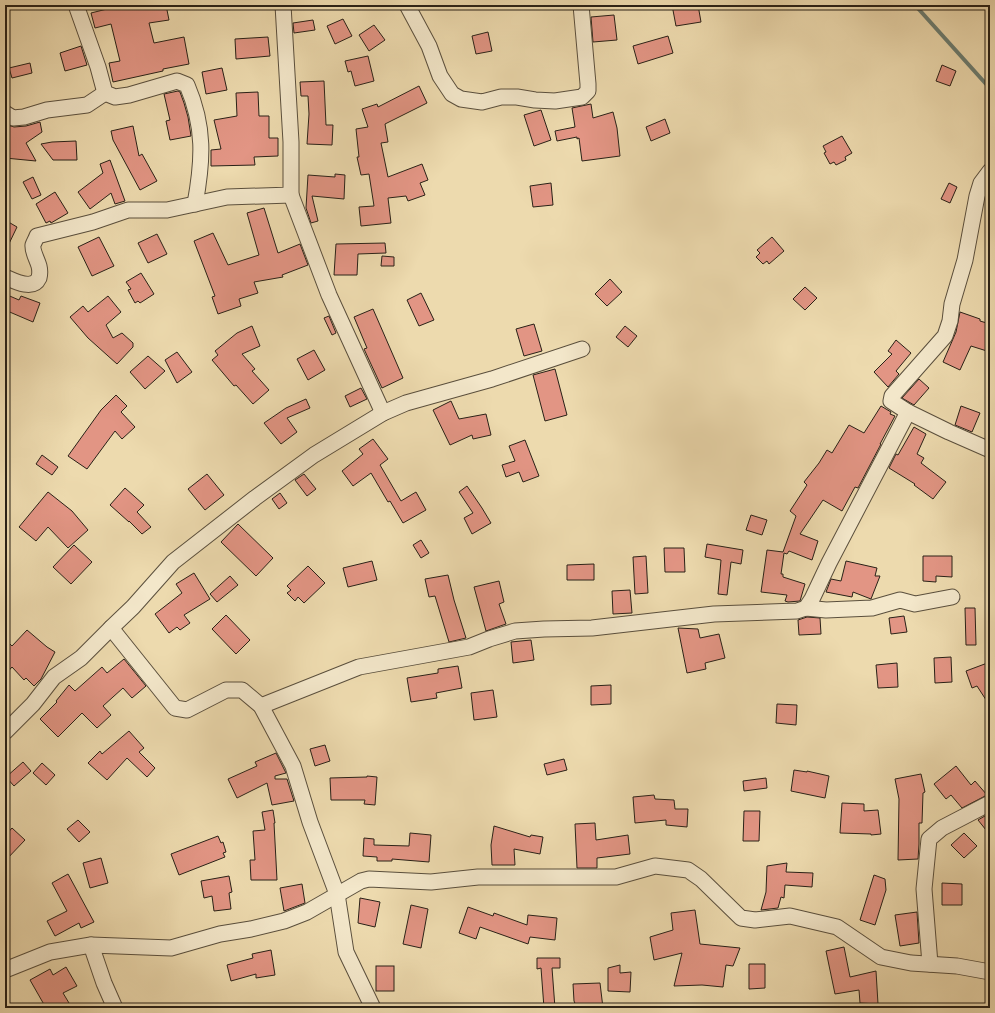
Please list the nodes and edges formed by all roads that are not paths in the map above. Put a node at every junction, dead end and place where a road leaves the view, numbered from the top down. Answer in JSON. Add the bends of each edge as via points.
{"nodes":[{"id":1,"x":76,"y":5,"type":"edge"},
{"id":2,"x":283,"y":5,"type":"edge"},
{"id":3,"x":407,"y":5,"type":"edge"},
{"id":4,"x":581,"y":5,"type":"edge"},
{"id":5,"x":105,"y":94,"type":"junction"},
{"id":6,"x":5,"y":113,"type":"edge"},
{"id":7,"x":990,"y":170,"type":"edge"},
{"id":8,"x":291,"y":195,"type":"junction"},
{"id":9,"x":195,"y":204,"type":"junction"},
{"id":10,"x":5,"y":278,"type":"edge"},
{"id":11,"x":582,"y":349,"type":"dead end"},
{"id":12,"x":908,"y":412,"type":"junction"},
{"id":13,"x":384,"y":413,"type":"junction"},
{"id":14,"x":990,"y":450,"type":"edge"},
{"id":15,"x":952,"y":597,"type":"dead end"},
{"id":16,"x":806,"y":608,"type":"junction"},
{"id":17,"x":111,"y":628,"type":"junction"},
{"id":18,"x":261,"y":706,"type":"junction"},
{"id":19,"x":5,"y":732,"type":"edge"},
{"id":20,"x":990,"y":803,"type":"edge"},
{"id":21,"x":337,"y":894,"type":"junction"},
{"id":22,"x":91,"y":945,"type":"junction"},
{"id":23,"x":930,"y":964,"type":"junction"},
{"id":24,"x":5,"y":970,"type":"edge"},
{"id":25,"x":990,"y":972,"type":"edge"},
{"id":26,"x":115,"y":1008,"type":"edge"},
{"id":27,"x":373,"y":1008,"type":"edge"}],
"edges":[{"from":1,"to":5,"type":"street"},
{"from":2,"to":8,"type":"street","via":[[291,142]]},
{"from":3,"to":4,"type":"street","via":[[429,46],[440,76],[452,94],[461,99],[482,102],[501,97],[555,101],[582,97],[588,91],[588,84]]},
{"from":5,"to":6,"type":"street","via":[[87,105],[47,110],[24,117],[13,118]]},
{"from":5,"to":9,"type":"street","via":[[115,97],[129,95],[177,81],[187,85],[195,102],[202,155]]},
{"from":7,"to":12,"type":"street","via":[[981,183],[977,196],[965,260],[945,336],[892,396],[891,401]]},
{"from":8,"to":9,"type":"street","via":[[227,197]]},
{"from":8,"to":13,"type":"street","via":[[329,295]]},
{"from":9,"to":10,"type":"street","via":[[167,210],[128,210],[37,236],[33,244],[40,268],[37,282],[24,284]]},
{"from":11,"to":13,"type":"street","via":[[492,379],[406,403]]},
{"from":12,"to":14,"type":"street"},
{"from":12,"to":16,"type":"street"},
{"from":13,"to":17,"type":"street","via":[[314,455],[173,562]]},
{"from":15,"to":16,"type":"street","via":[[914,604],[900,600],[872,608]]},
{"from":16,"to":18,"type":"street","via":[[797,611],[714,614],[592,628],[515,631],[488,638],[469,648],[359,667]]},
{"from":17,"to":18,"type":"street","via":[[175,708],[187,710],[226,690],[242,690]]},
{"from":17,"to":19,"type":"street","via":[[81,658],[54,677],[33,704]]},
{"from":18,"to":21,"type":"street","via":[[293,766],[310,822]]},
{"from":20,"to":23,"type":"street","via":[[942,828],[929,839],[924,889]]},
{"from":21,"to":22,"type":"street","via":[[307,912],[284,921],[220,934],[171,948]]},
{"from":21,"to":23,"type":"street","via":[[369,879],[431,882],[478,877],[616,877],[655,866],[688,870],[701,879],[741,918],[755,920],[790,916],[837,928],[881,957]]},
{"from":21,"to":27,"type":"street","via":[[346,952]]},
{"from":22,"to":24,"type":"street","via":[[50,952]]},
{"from":22,"to":26,"type":"street"},
{"from":23,"to":25,"type":"street"}]}
